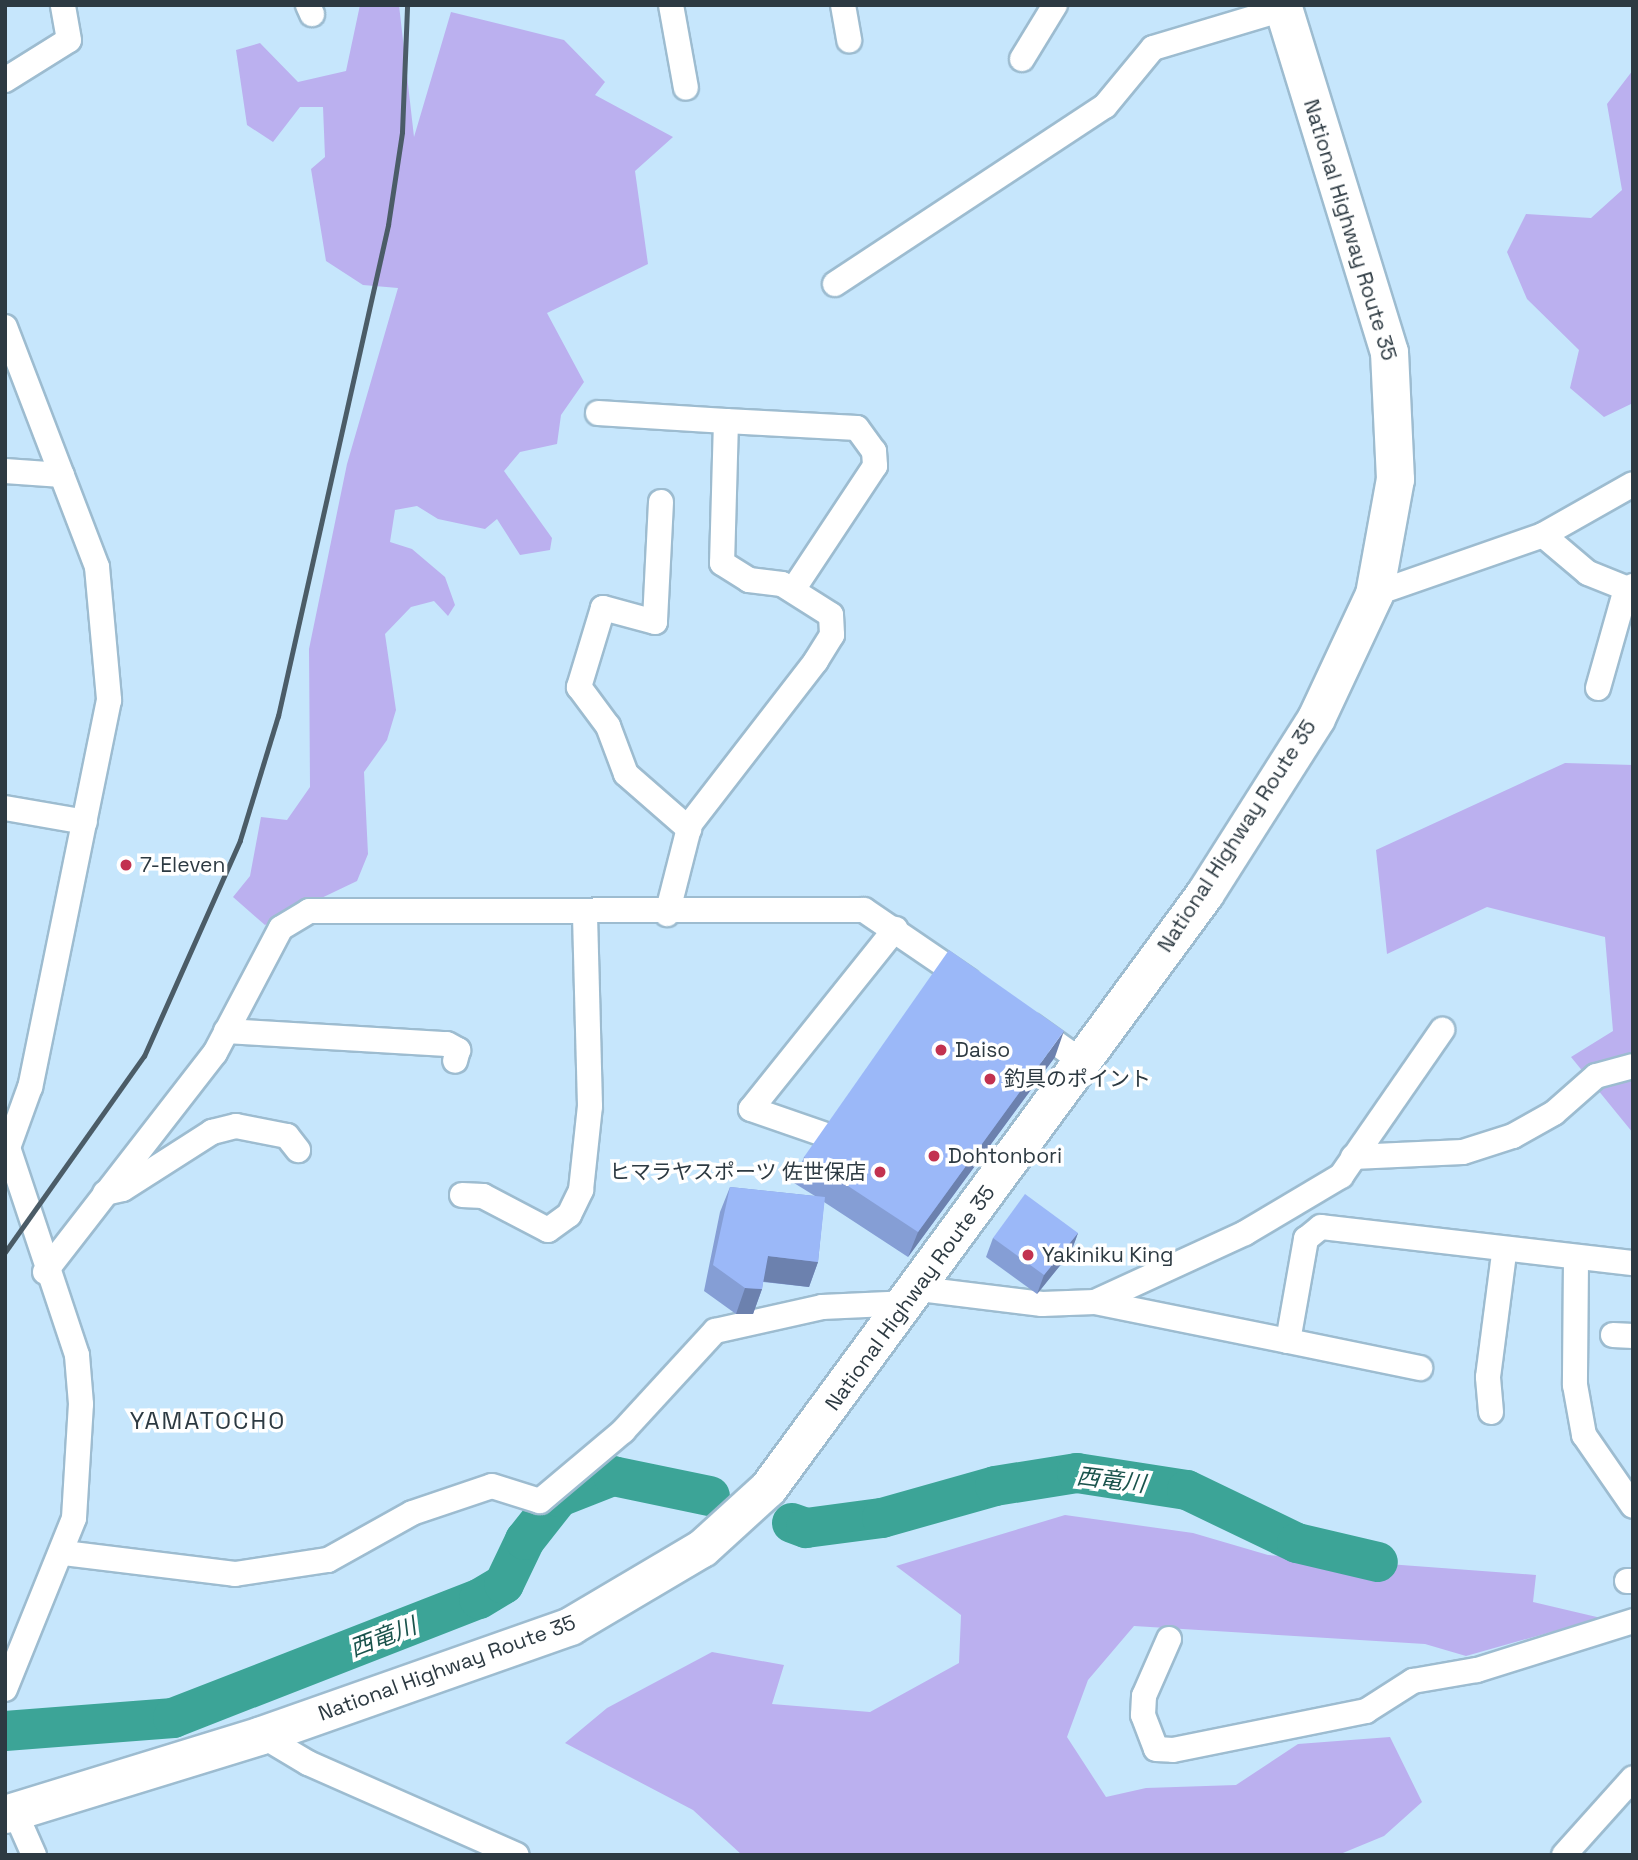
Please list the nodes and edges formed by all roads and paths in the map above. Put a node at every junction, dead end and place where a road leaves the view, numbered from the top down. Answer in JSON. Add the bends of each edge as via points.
{"nodes":[{"id":1,"x":63,"y":5,"type":"edge"},
{"id":2,"x":671,"y":5,"type":"edge"},
{"id":3,"x":843,"y":5,"type":"edge"},
{"id":4,"x":1055,"y":5,"type":"edge"},
{"id":5,"x":1282,"y":7,"type":"edge"},
{"id":6,"x":849,"y":40,"type":"dead end"},
{"id":7,"x":1022,"y":59,"type":"dead end"},
{"id":8,"x":5,"y":80,"type":"edge"},
{"id":9,"x":686,"y":88,"type":"dead end"},
{"id":10,"x":835,"y":284,"type":"dead end"},
{"id":11,"x":5,"y":327,"type":"edge"},
{"id":12,"x":598,"y":413,"type":"dead end"},
{"id":13,"x":726,"y":421,"type":"junction"},
{"id":14,"x":5,"y":471,"type":"edge"},
{"id":15,"x":62,"y":475,"type":"junction"},
{"id":16,"x":1633,"y":484,"type":"edge"},
{"id":17,"x":661,"y":502,"type":"dead end"},
{"id":18,"x":1543,"y":535,"type":"junction"},
{"id":19,"x":1630,"y":589,"type":"edge"},
{"id":20,"x":793,"y":590,"type":"junction"},
{"id":21,"x":1374,"y":594,"type":"junction"},
{"id":22,"x":1598,"y":688,"type":"dead end"},
{"id":23,"x":5,"y":808,"type":"edge"},
{"id":24,"x":85,"y":822,"type":"junction"},
{"id":25,"x":689,"y":829,"type":"junction"},
{"id":26,"x":584,"y":913,"type":"junction"},
{"id":27,"x":667,"y":914,"type":"junction"},
{"id":28,"x":895,"y":929,"type":"junction"},
{"id":29,"x":993,"y":999,"type":"edge"},
{"id":30,"x":1015,"y":1014,"type":"edge"},
{"id":31,"x":1442,"y":1030,"type":"dead end"},
{"id":32,"x":226,"y":1031,"type":"junction"},
{"id":33,"x":455,"y":1061,"type":"dead end"},
{"id":34,"x":1081,"y":1061,"type":"junction"},
{"id":35,"x":1633,"y":1066,"type":"edge"},
{"id":36,"x":298,"y":1150,"type":"dead end"},
{"id":37,"x":7,"y":1153,"type":"edge"},
{"id":38,"x":883,"y":1154,"type":"edge"},
{"id":39,"x":1353,"y":1157,"type":"junction"},
{"id":40,"x":104,"y":1193,"type":"junction"},
{"id":41,"x":462,"y":1195,"type":"dead end"},
{"id":42,"x":1504,"y":1253,"type":"junction"},
{"id":43,"x":1576,"y":1261,"type":"junction"},
{"id":44,"x":1633,"y":1263,"type":"edge"},
{"id":45,"x":46,"y":1272,"type":"junction"},
{"id":46,"x":915,"y":1296,"type":"junction"},
{"id":47,"x":1095,"y":1302,"type":"junction"},
{"id":48,"x":1288,"y":1340,"type":"junction"},
{"id":49,"x":1420,"y":1368,"type":"dead end"},
{"id":50,"x":1491,"y":1412,"type":"dead end"},
{"id":51,"x":1633,"y":1506,"type":"edge"},
{"id":52,"x":64,"y":1553,"type":"junction"},
{"id":53,"x":1633,"y":1621,"type":"edge"},
{"id":54,"x":1169,"y":1639,"type":"dead end"},
{"id":55,"x":5,"y":1689,"type":"edge"},
{"id":56,"x":261,"y":1735,"type":"junction"},
{"id":57,"x":1633,"y":1778,"type":"edge"},
{"id":58,"x":10,"y":1813,"type":"edge"},
{"id":59,"x":34,"y":1855,"type":"edge"},
{"id":60,"x":517,"y":1855,"type":"edge"},
{"id":61,"x":1564,"y":1855,"type":"edge"}],
"edges":[{"from":1,"to":8,"type":"street","via":[[69,40]]},
{"from":2,"to":9,"type":"street"},
{"from":3,"to":6,"type":"street"},
{"from":4,"to":7,"type":"street"},
{"from":5,"to":10,"type":"street","via":[[1153,48],[1105,106]]},
{"from":5,"to":21,"type":"highway","name":"National Highway Route 35","via":[[1389,352],[1395,479]]},
{"from":11,"to":15,"type":"street"},
{"from":12,"to":13,"type":"street"},
{"from":13,"to":20,"type":"street","via":[[722,563],[749,580]]},
{"from":13,"to":20,"type":"street","via":[[858,428],[874,451],[875,466]]},
{"from":14,"to":15,"type":"street"},
{"from":15,"to":24,"type":"street","via":[[97,567],[107,646],[109,700]]},
{"from":16,"to":18,"type":"street"},
{"from":17,"to":25,"type":"street","via":[[655,622],[603,608],[579,687],[608,726],[626,774]]},
{"from":18,"to":19,"type":"street","via":[[1588,573]]},
{"from":18,"to":21,"type":"street"},
{"from":19,"to":22,"type":"street"},
{"from":20,"to":25,"type":"street","via":[[831,615],[832,635]]},
{"from":21,"to":34,"type":"highway","name":"National Highway Route 35","via":[[1315,719],[1205,893]]},
{"from":23,"to":24,"type":"street"},
{"from":24,"to":37,"type":"street","via":[[30,1087]]},
{"from":25,"to":27,"type":"street"},
{"from":26,"to":27,"type":"street"},
{"from":26,"to":32,"type":"street","via":[[309,911],[281,928]]},
{"from":26,"to":41,"type":"street","via":[[590,1106],[581,1190],[569,1215],[548,1230],[483,1196]]},
{"from":27,"to":28,"type":"street","via":[[864,910]]},
{"from":28,"to":29,"type":"street"},
{"from":28,"to":38,"type":"street","via":[[751,1109]]},
{"from":30,"to":34,"type":"street"},
{"from":31,"to":39,"type":"street"},
{"from":32,"to":33,"type":"street","via":[[447,1044],[458,1050]]},
{"from":32,"to":40,"type":"street"},
{"from":34,"to":46,"type":"highway","name":"National Highway Route 35","via":[[975,1186]]},
{"from":35,"to":39,"type":"street","via":[[1597,1076],[1554,1113],[1501,1140],[1463,1152]]},
{"from":36,"to":40,"type":"street","via":[[287,1136],[236,1126],[212,1132],[123,1189]]},
{"from":37,"to":45,"type":"street"},
{"from":39,"to":47,"type":"street","via":[[1341,1176],[1307,1199]]},
{"from":40,"to":45,"type":"street"},
{"from":42,"to":43,"type":"street"},
{"from":42,"to":48,"type":"street","via":[[1321,1227],[1306,1239]]},
{"from":42,"to":50,"type":"street","via":[[1488,1377]]},
{"from":43,"to":44,"type":"street"},
{"from":43,"to":51,"type":"street","via":[[1575,1385],[1584,1435]]},
{"from":45,"to":52,"type":"street","via":[[77,1356],[81,1404],[74,1518]]},
{"from":46,"to":47,"type":"street","via":[[1042,1304]]},
{"from":46,"to":52,"type":"street","via":[[822,1307],[715,1331],[623,1431],[540,1501],[492,1486],[412,1513],[328,1560],[236,1574]]},
{"from":46,"to":56,"type":"highway","name":"National Highway Route 35","via":[[768,1488],[702,1548],[570,1626]]},
{"from":47,"to":48,"type":"street"},
{"from":48,"to":49,"type":"street"},
{"from":52,"to":55,"type":"street"},
{"from":53,"to":54,"type":"street","via":[[1477,1670],[1413,1681],[1366,1711],[1173,1750],[1156,1749],[1143,1715],[1144,1696]]},
{"from":56,"to":58,"type":"highway","name":"National Highway Route 35"},
{"from":56,"to":60,"type":"street","via":[[308,1763]]},
{"from":57,"to":61,"type":"street"},
{"from":58,"to":59,"type":"street"}]}
